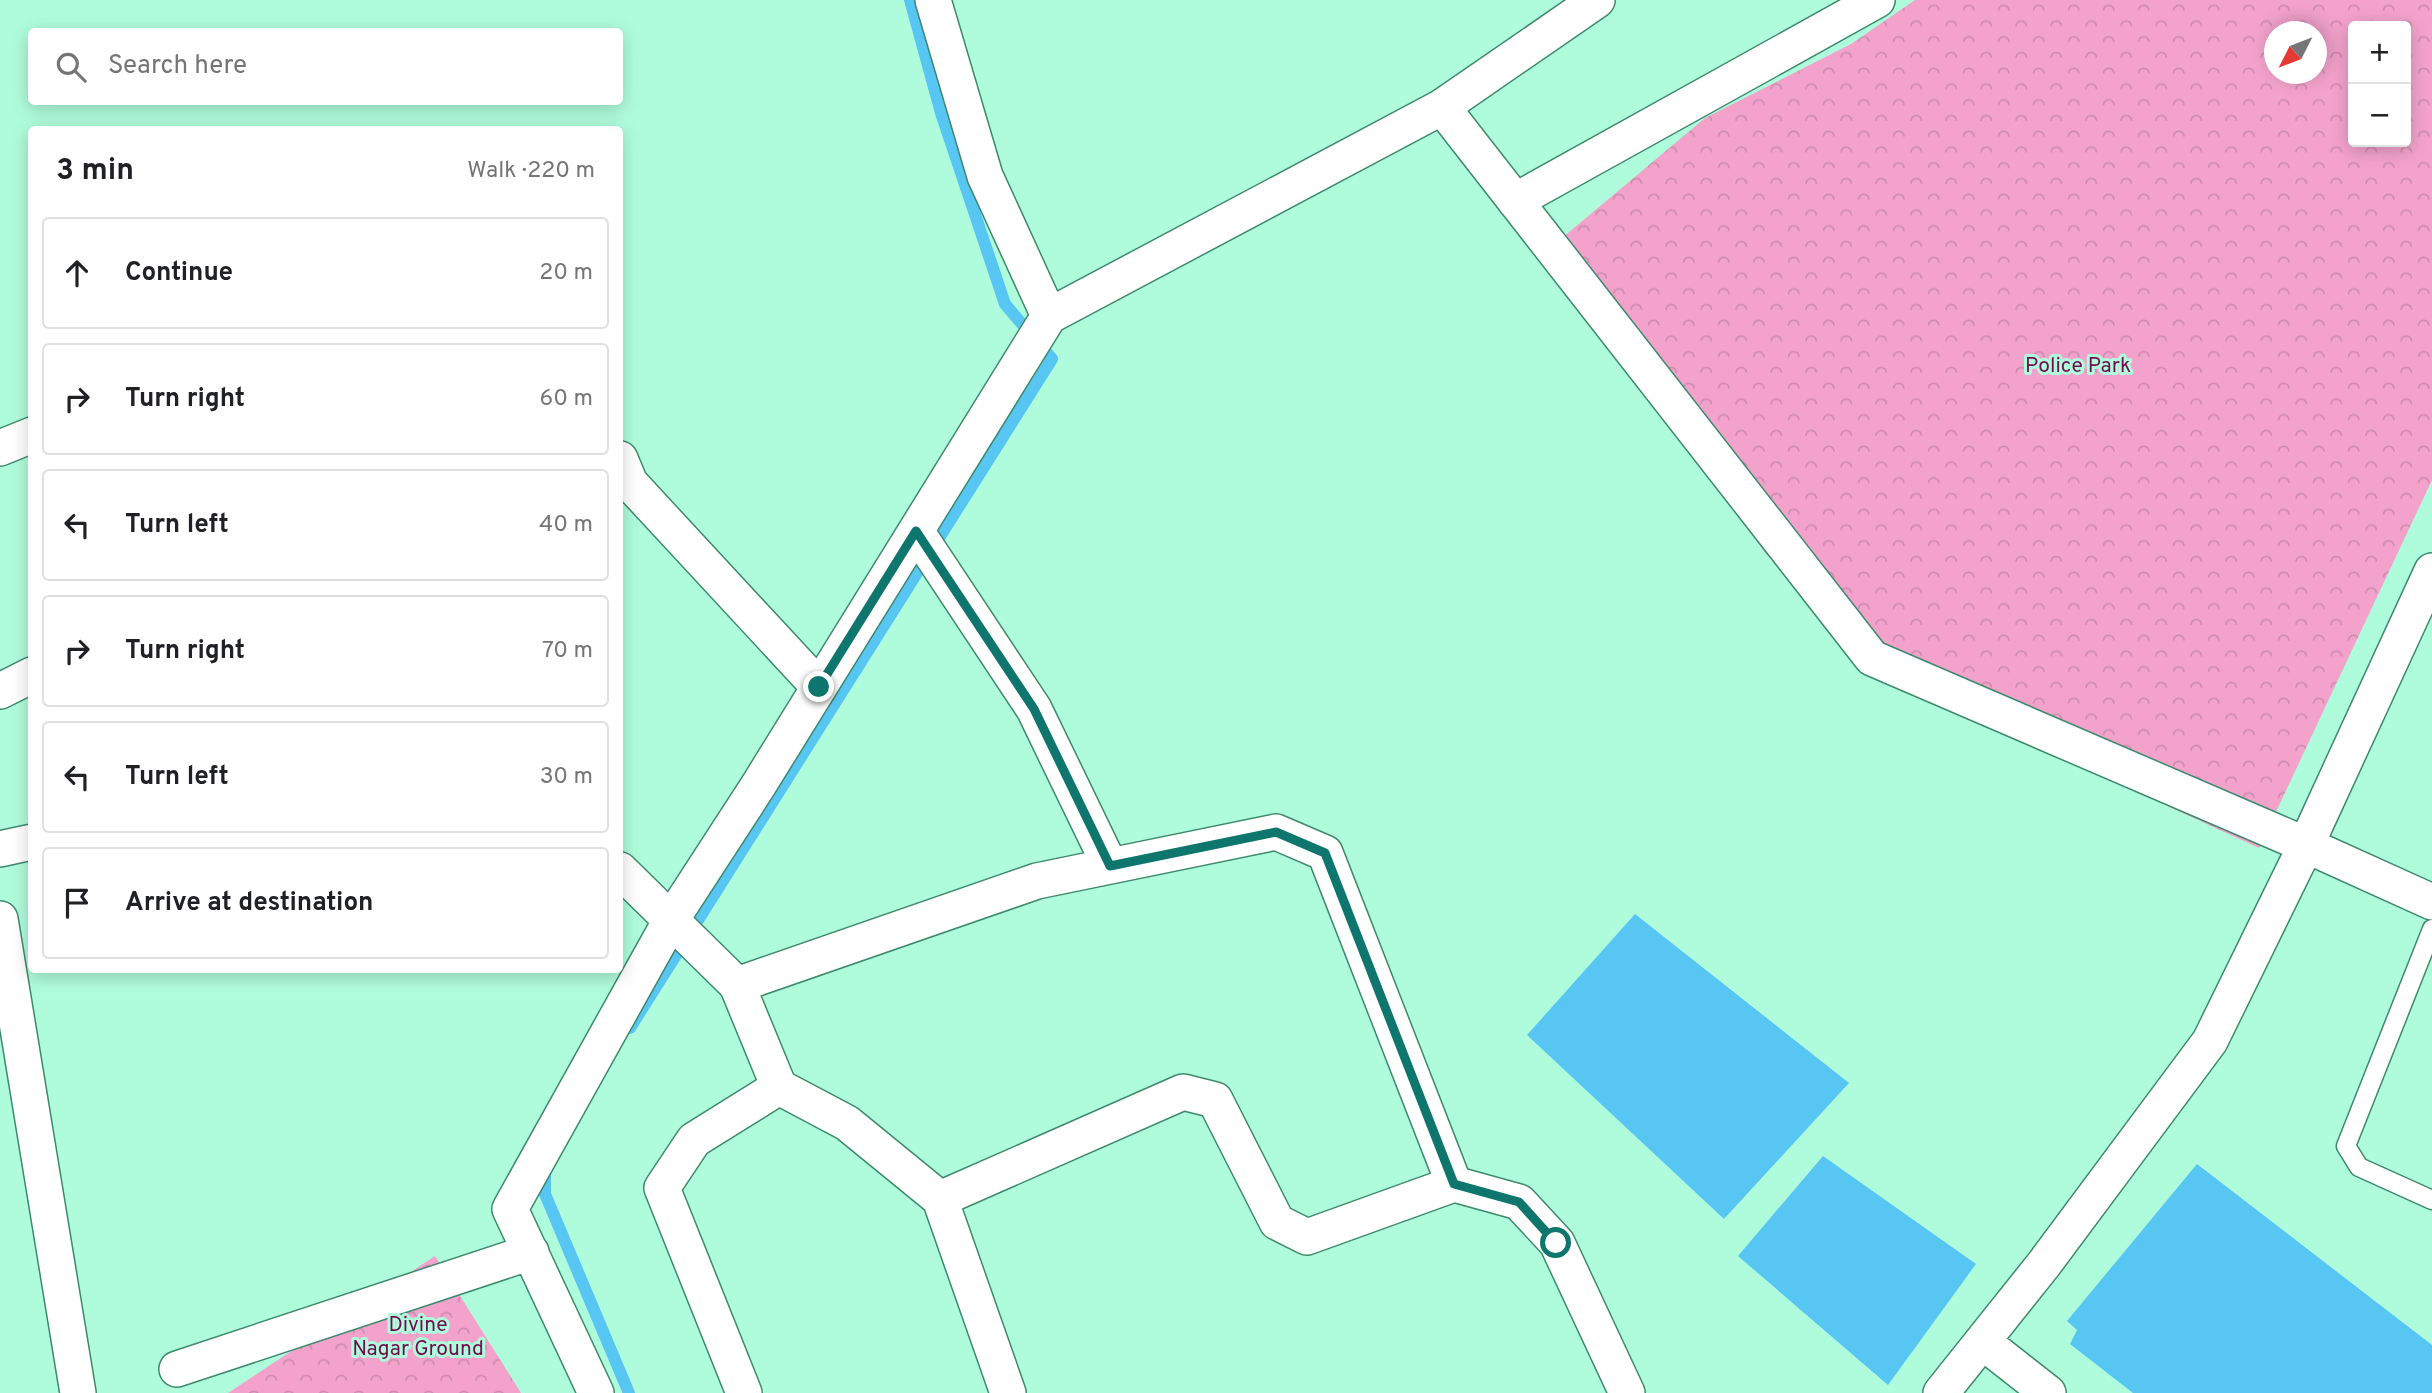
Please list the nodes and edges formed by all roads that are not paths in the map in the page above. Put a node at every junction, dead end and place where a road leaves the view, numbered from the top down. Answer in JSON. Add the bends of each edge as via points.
{"nodes":[{"id":1,"x":933,"y":0,"type":"edge"},
{"id":2,"x":1597,"y":0,"type":"edge"},
{"id":3,"x":1877,"y":0,"type":"edge"},
{"id":4,"x":1442,"y":107,"type":"junction"},
{"id":5,"x":1515,"y":201,"type":"junction"},
{"id":6,"x":1049,"y":316,"type":"junction"},
{"id":7,"x":28,"y":437,"type":"edge"},
{"id":8,"x":0,"y":448,"type":"edge"},
{"id":9,"x":623,"y":466,"type":"edge"},
{"id":10,"x":916,"y":531,"type":"junction"},
{"id":11,"x":2432,"y":571,"type":"edge"},
{"id":12,"x":28,"y":677,"type":"edge"},
{"id":13,"x":819,"y":687,"type":"junction"},
{"id":14,"x":0,"y":691,"type":"edge"},
{"id":15,"x":28,"y":843,"type":"edge"},
{"id":16,"x":2306,"y":845,"type":"junction"},
{"id":17,"x":0,"y":849,"type":"edge"},
{"id":18,"x":1110,"y":866,"type":"junction"},
{"id":19,"x":623,"y":873,"type":"edge"},
{"id":20,"x":2432,"y":902,"type":"edge"},
{"id":21,"x":0,"y":919,"type":"edge"},
{"id":22,"x":671,"y":920,"type":"junction"},
{"id":23,"x":2432,"y":929,"type":"edge"},
{"id":24,"x":737,"y":985,"type":"junction"},
{"id":25,"x":779,"y":1087,"type":"junction"},
{"id":26,"x":1454,"y":1184,"type":"junction"},
{"id":27,"x":940,"y":1199,"type":"junction"},
{"id":28,"x":2432,"y":1200,"type":"edge"},
{"id":29,"x":531,"y":1252,"type":"junction"},
{"id":30,"x":1983,"y":1342,"type":"junction"},
{"id":31,"x":177,"y":1369,"type":"dead end"},
{"id":32,"x":78,"y":1393,"type":"edge"},
{"id":33,"x":596,"y":1393,"type":"edge"},
{"id":34,"x":744,"y":1393,"type":"edge"},
{"id":35,"x":1008,"y":1393,"type":"edge"},
{"id":36,"x":1627,"y":1393,"type":"edge"},
{"id":37,"x":1941,"y":1393,"type":"edge"},
{"id":38,"x":2048,"y":1393,"type":"edge"}],
"edges":[{"from":1,"to":6,"type":"street","via":[[985,176]]},
{"from":2,"to":4,"type":"street"},
{"from":3,"to":5,"type":"street"},
{"from":4,"to":5,"type":"street"},
{"from":4,"to":6,"type":"street"},
{"from":5,"to":16,"type":"street","via":[[1872,658]]},
{"from":6,"to":10,"type":"street"},
{"from":7,"to":8,"type":"street"},
{"from":9,"to":13,"type":"street","via":[[630,482]]},
{"from":10,"to":13,"type":"street"},
{"from":10,"to":18,"type":"street","via":[[1034,709]]},
{"from":11,"to":16,"type":"street"},
{"from":12,"to":14,"type":"street"},
{"from":13,"to":22,"type":"street"},
{"from":15,"to":17,"type":"street"},
{"from":16,"to":20,"type":"street"},
{"from":16,"to":30,"type":"street","via":[[2210,1041]]},
{"from":18,"to":24,"type":"street","via":[[1037,881]]},
{"from":18,"to":26,"type":"street","via":[[1276,832],[1325,853]]},
{"from":19,"to":22,"type":"street"},
{"from":21,"to":32,"type":"street"},
{"from":22,"to":24,"type":"street"},
{"from":22,"to":29,"type":"street","via":[[510,1209]]},
{"from":23,"to":28,"type":"lane","via":[[2346,1146],[2359,1167]]},
{"from":24,"to":25,"type":"street"},
{"from":25,"to":27,"type":"street","via":[[847,1122]]},
{"from":25,"to":34,"type":"street","via":[[694,1140],[662,1188]]},
{"from":26,"to":27,"type":"street","via":[[1307,1237],[1277,1222],[1215,1100],[1184,1092]]},
{"from":26,"to":36,"type":"street","via":[[1519,1202],[1556,1243]]},
{"from":27,"to":35,"type":"street"},
{"from":29,"to":31,"type":"street"},
{"from":29,"to":33,"type":"street"},
{"from":30,"to":37,"type":"street"},
{"from":30,"to":38,"type":"street"}]}
